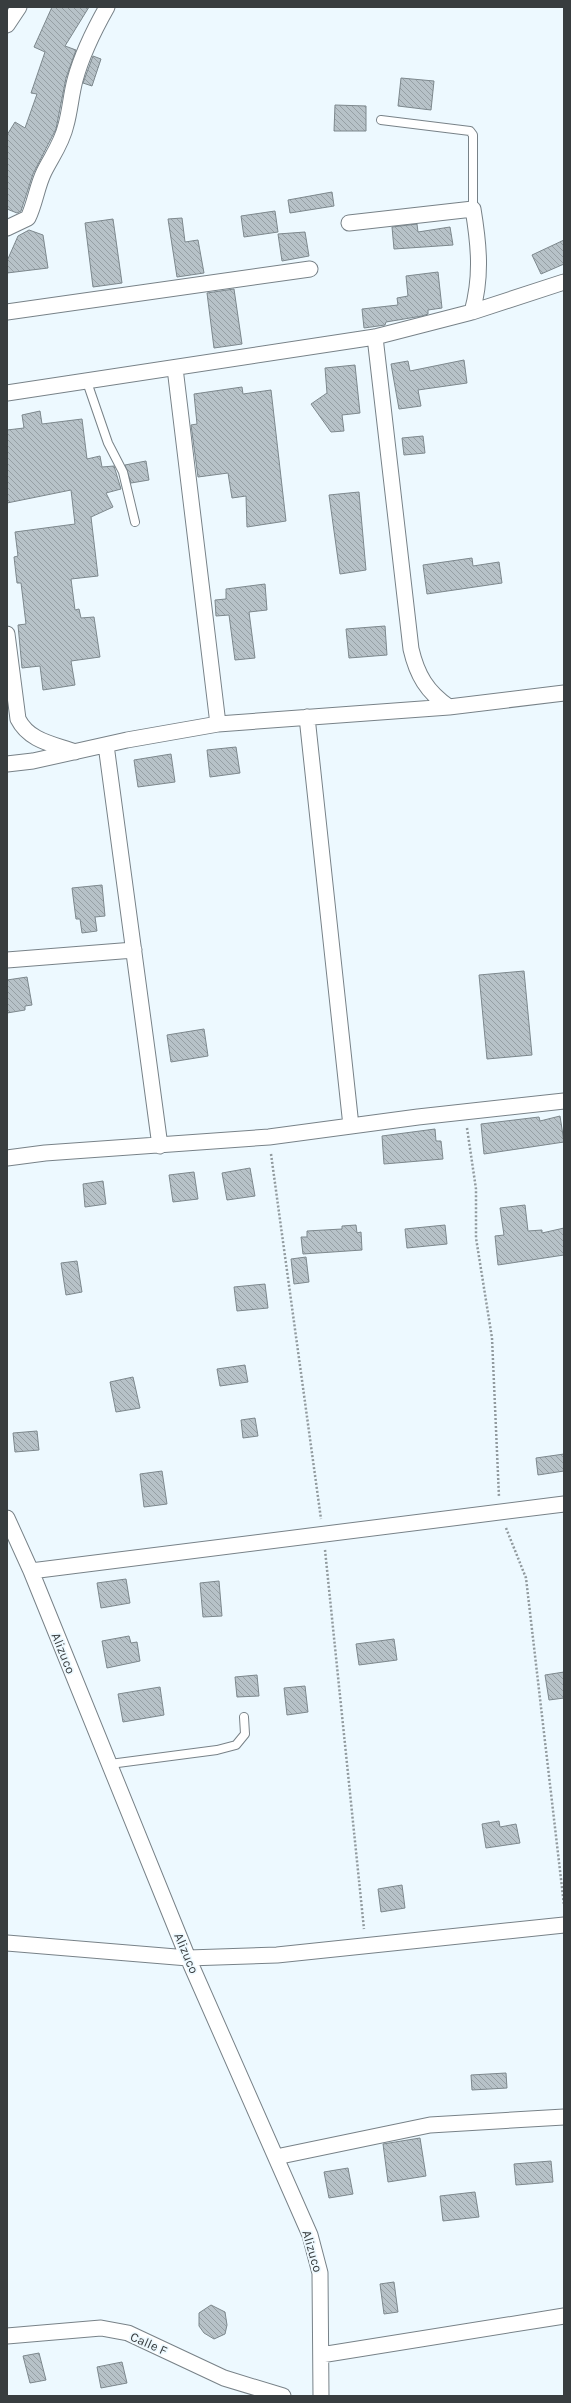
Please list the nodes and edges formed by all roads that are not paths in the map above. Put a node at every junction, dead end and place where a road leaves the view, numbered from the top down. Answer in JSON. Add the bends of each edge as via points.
{"nodes":[{"id":1,"x":18,"y":7,"type":"edge"},
{"id":2,"x":107,"y":7,"type":"edge"},
{"id":3,"x":7,"y":25,"type":"edge"},
{"id":4,"x":381,"y":120,"type":"dead end"},
{"id":5,"x":473,"y":209,"type":"junction"},
{"id":6,"x":349,"y":223,"type":"dead end"},
{"id":7,"x":7,"y":228,"type":"edge"},
{"id":8,"x":310,"y":269,"type":"dead end"},
{"id":9,"x":562,"y":281,"type":"edge"},
{"id":10,"x":7,"y":312,"type":"edge"},
{"id":11,"x":472,"y":312,"type":"junction"},
{"id":12,"x":375,"y":337,"type":"junction"},
{"id":13,"x":175,"y":368,"type":"junction"},
{"id":14,"x":86,"y":382,"type":"junction"},
{"id":15,"x":7,"y":393,"type":"edge"},
{"id":16,"x":135,"y":522,"type":"dead end"},
{"id":17,"x":7,"y":634,"type":"edge"},
{"id":18,"x":564,"y":693,"type":"edge"},
{"id":19,"x":449,"y":707,"type":"junction"},
{"id":20,"x":307,"y":717,"type":"junction"},
{"id":21,"x":218,"y":724,"type":"junction"},
{"id":22,"x":106,"y":745,"type":"junction"},
{"id":23,"x":76,"y":752,"type":"junction"},
{"id":24,"x":7,"y":764,"type":"edge"},
{"id":25,"x":134,"y":950,"type":"junction"},
{"id":26,"x":7,"y":960,"type":"edge"},
{"id":27,"x":564,"y":1101,"type":"edge"},
{"id":28,"x":351,"y":1126,"type":"junction"},
{"id":29,"x":160,"y":1146,"type":"junction"},
{"id":30,"x":7,"y":1158,"type":"edge"},
{"id":31,"x":564,"y":1504,"type":"edge"},
{"id":32,"x":7,"y":1518,"type":"edge"},
{"id":33,"x":31,"y":1571,"type":"junction"},
{"id":34,"x":244,"y":1717,"type":"dead end"},
{"id":35,"x":110,"y":1764,"type":"junction"},
{"id":36,"x":564,"y":1925,"type":"edge"},
{"id":37,"x":7,"y":1943,"type":"edge"},
{"id":38,"x":188,"y":1958,"type":"junction"},
{"id":39,"x":564,"y":2117,"type":"edge"},
{"id":40,"x":276,"y":2157,"type":"junction"},
{"id":41,"x":564,"y":2316,"type":"edge"},
{"id":42,"x":7,"y":2336,"type":"edge"},
{"id":43,"x":321,"y":2355,"type":"junction"},
{"id":44,"x":283,"y":2396,"type":"edge"},
{"id":45,"x":321,"y":2396,"type":"edge"}],
"edges":[{"from":1,"to":3,"type":"street"},
{"from":2,"to":7,"type":"street","via":[[93,31],[83,56],[67,125],[43,173],[34,205],[28,218]]},
{"from":4,"to":5,"type":"lane","via":[[470,131],[473,135]]},
{"from":5,"to":6,"type":"street"},
{"from":5,"to":11,"type":"street","via":[[480,255],[478,289]]},
{"from":8,"to":10,"type":"street"},
{"from":9,"to":11,"type":"street"},
{"from":11,"to":12,"type":"street"},
{"from":12,"to":13,"type":"street"},
{"from":12,"to":19,"type":"street","via":[[411,649],[415,668],[423,684],[434,697]]},
{"from":13,"to":14,"type":"street"},
{"from":13,"to":21,"type":"street"},
{"from":14,"to":15,"type":"street"},
{"from":14,"to":16,"type":"lane","via":[[108,443],[123,472]]},
{"from":17,"to":23,"type":"street","via":[[18,719],[24,730],[39,740]]},
{"from":18,"to":19,"type":"street"},
{"from":19,"to":20,"type":"street"},
{"from":20,"to":21,"type":"street"},
{"from":20,"to":28,"type":"street"},
{"from":21,"to":22,"type":"street"},
{"from":22,"to":23,"type":"street"},
{"from":22,"to":25,"type":"street"},
{"from":23,"to":24,"type":"street"},
{"from":25,"to":26,"type":"street"},
{"from":25,"to":29,"type":"street"},
{"from":27,"to":28,"type":"street"},
{"from":28,"to":29,"type":"street","via":[[269,1137]]},
{"from":29,"to":30,"type":"street","via":[[45,1153]]},
{"from":31,"to":33,"type":"street"},
{"from":32,"to":33,"type":"street","name":"Alizuco"},
{"from":33,"to":35,"type":"street","name":"Alizuco"},
{"from":34,"to":35,"type":"lane","via":[[245,1734],[236,1745],[217,1750]]},
{"from":35,"to":38,"type":"street","name":"Alizuco"},
{"from":36,"to":38,"type":"street","via":[[277,1955]]},
{"from":37,"to":38,"type":"street"},
{"from":38,"to":40,"type":"street","name":"Alizuco"},
{"from":39,"to":40,"type":"street","via":[[430,2125]]},
{"from":40,"to":43,"type":"street","name":"Alizuco","via":[[310,2235],[320,2273]]},
{"from":41,"to":43,"type":"street"},
{"from":42,"to":44,"type":"street","name":"Calle F","via":[[101,2328],[128,2333],[224,2378]]},
{"from":43,"to":45,"type":"street","name":"Alizuco"}]}
